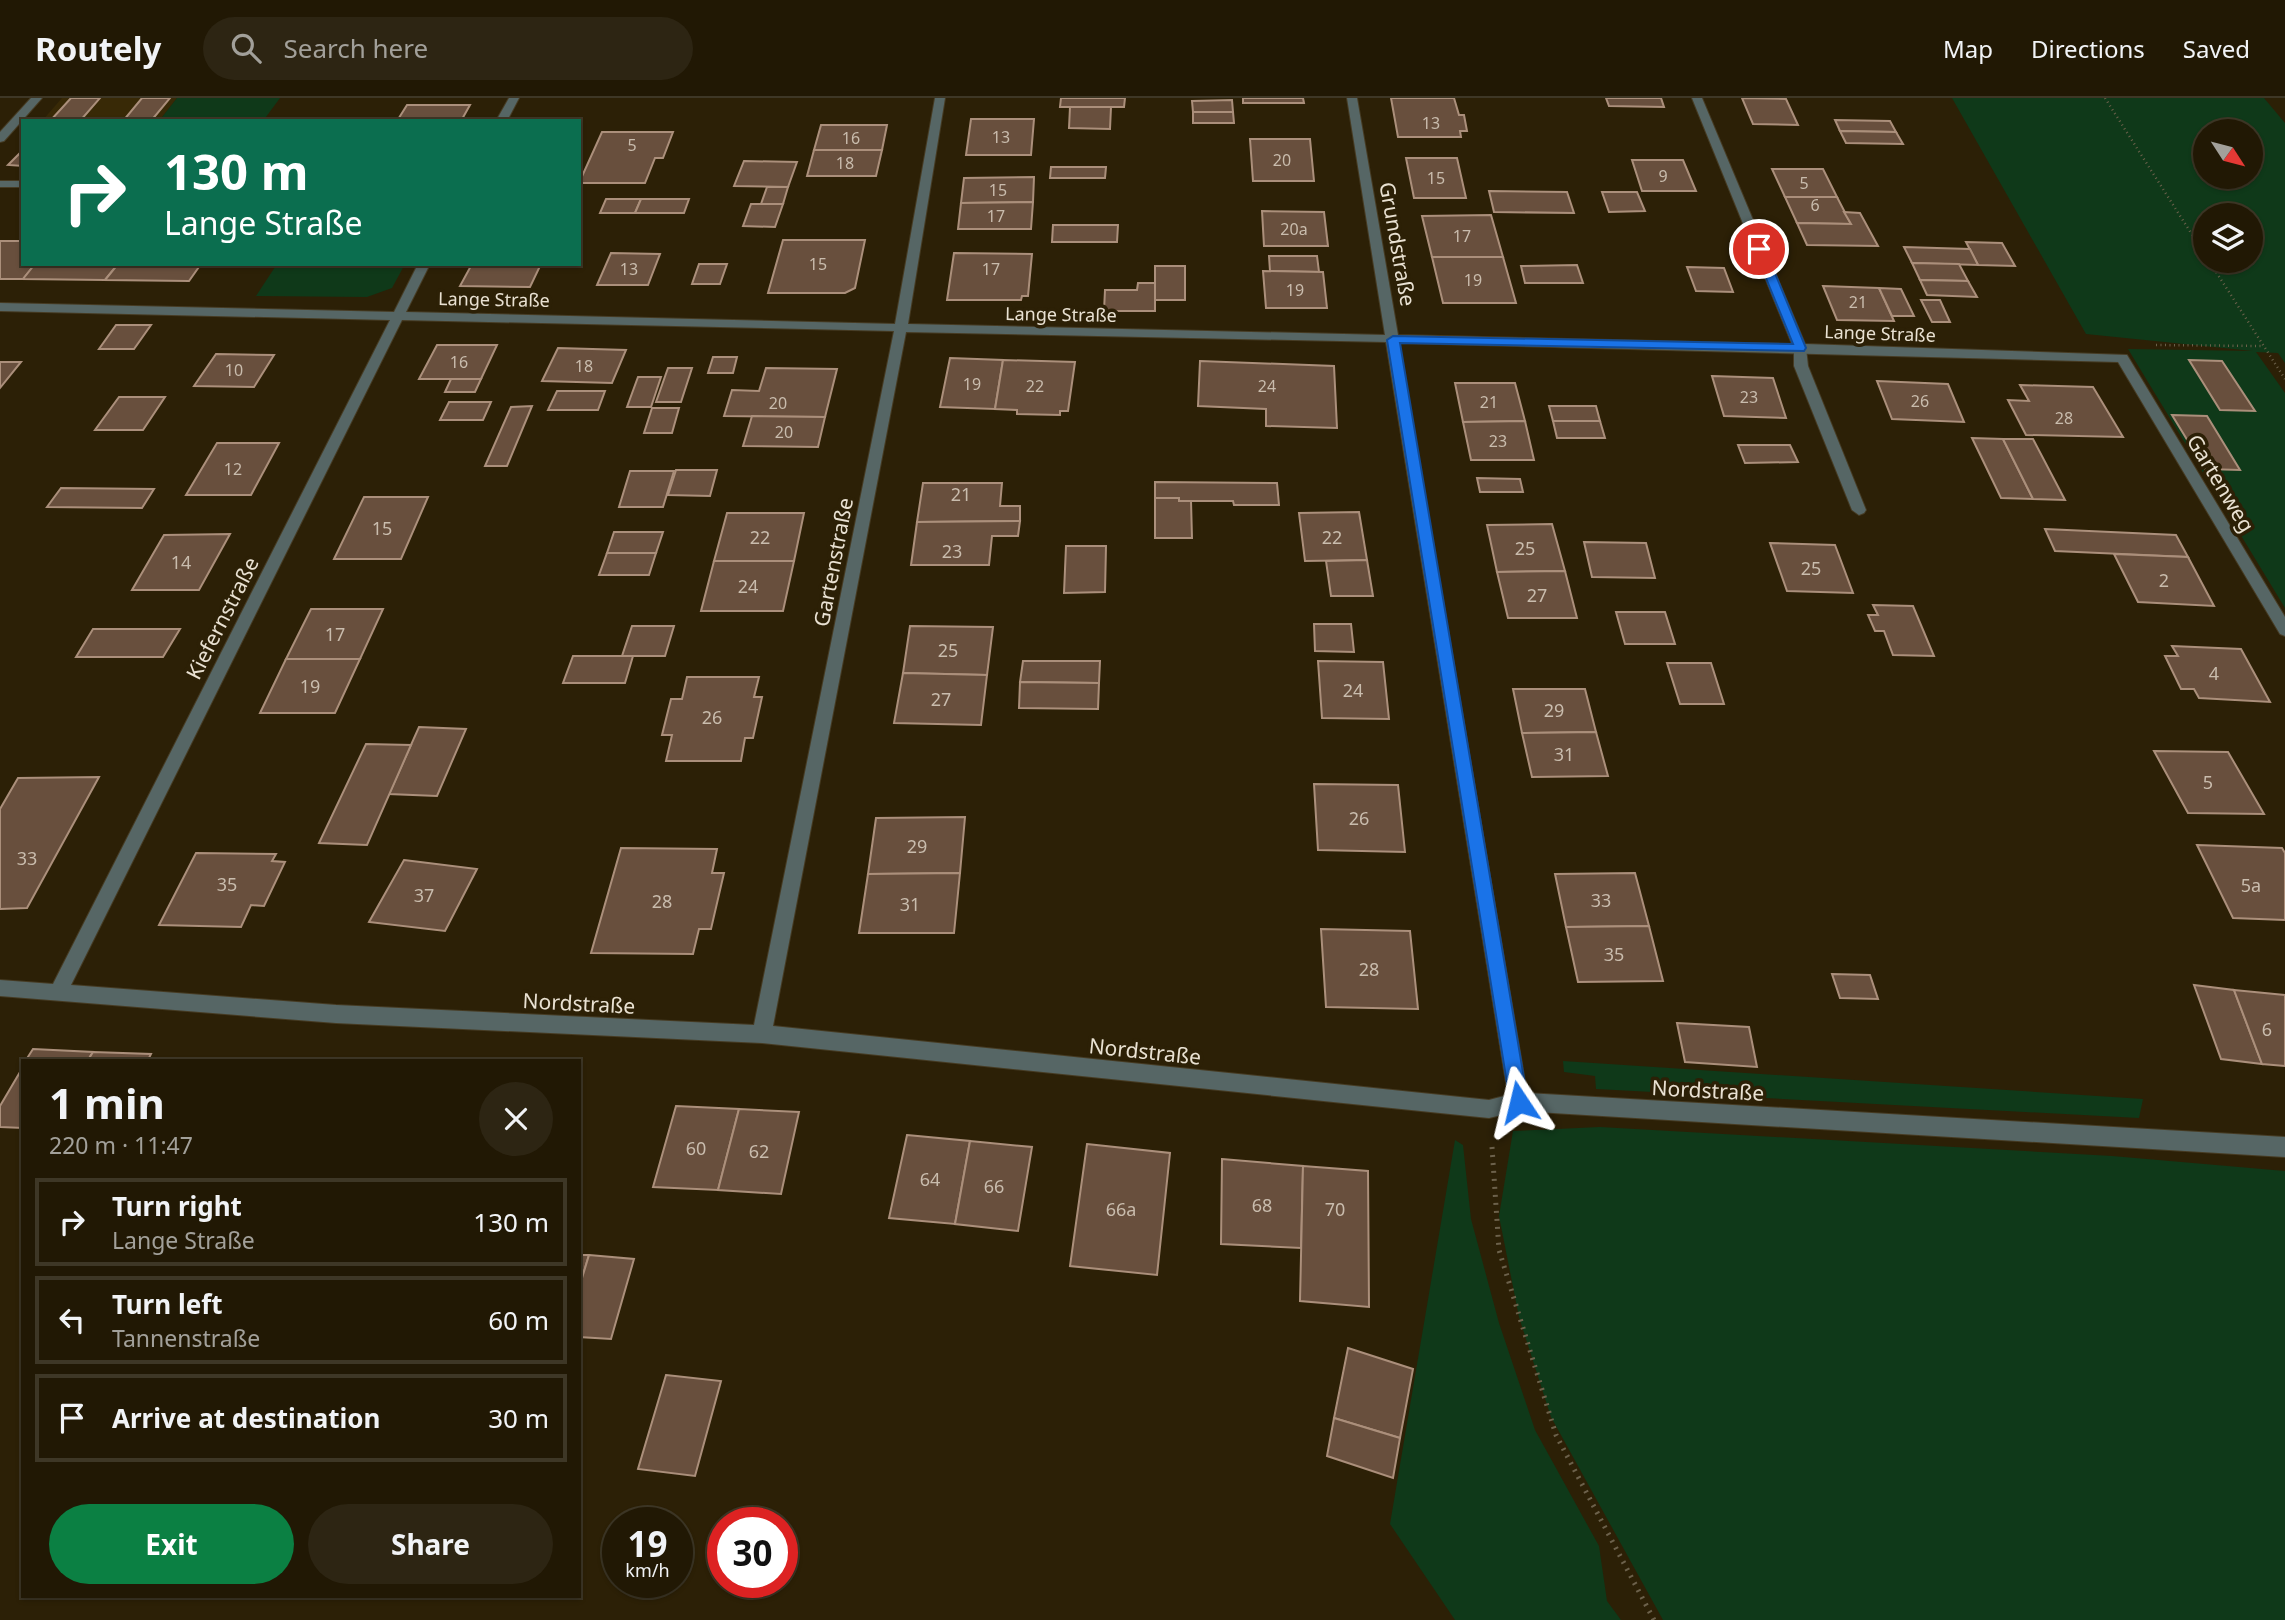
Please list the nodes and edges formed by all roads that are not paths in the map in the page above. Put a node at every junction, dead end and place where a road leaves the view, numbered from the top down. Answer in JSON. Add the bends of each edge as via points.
{"nodes":[{"id":1,"x":37,"y":98,"type":"edge"},
{"id":2,"x":514,"y":98,"type":"edge"},
{"id":3,"x":940,"y":98,"type":"edge"},
{"id":4,"x":1352,"y":98,"type":"edge"},
{"id":5,"x":1697,"y":98,"type":"edge"},
{"id":6,"x":502,"y":119,"type":"edge"},
{"id":7,"x":0,"y":139,"type":"edge"},
{"id":8,"x":0,"y":184,"type":"edge"},
{"id":9,"x":21,"y":184,"type":"edge"},
{"id":10,"x":423,"y":266,"type":"edge"},
{"id":11,"x":0,"y":307,"type":"edge"},
{"id":12,"x":398,"y":314,"type":"junction"},
{"id":13,"x":901,"y":327,"type":"junction"},
{"id":14,"x":1393,"y":340,"type":"junction"},
{"id":15,"x":1800,"y":348,"type":"junction"},
{"id":16,"x":2122,"y":358,"type":"joint"},
{"id":17,"x":1859,"y":510,"type":"dead end"},
{"id":18,"x":2285,"y":630,"type":"edge"},
{"id":19,"x":0,"y":988,"type":"edge"},
{"id":20,"x":59,"y":991,"type":"junction"},
{"id":21,"x":762,"y":1034,"type":"junction"},
{"id":22,"x":1519,"y":1102,"type":"junction"},
{"id":23,"x":2285,"y":1147,"type":"edge"}],
"edges":[{"from":1,"to":7,"type":"street"},
{"from":2,"to":6,"type":"street"},
{"from":3,"to":13,"type":"street","name":"Gartenstraße"},
{"from":4,"to":14,"type":"street","name":"Grundstraße"},
{"from":5,"to":15,"type":"street"},
{"from":8,"to":9,"type":"street"},
{"from":10,"to":12,"type":"street","name":"Kiefernstraße"},
{"from":11,"to":12,"type":"street","name":"Lange Straße"},
{"from":12,"to":13,"type":"street","name":"Lange Straße"},
{"from":12,"to":20,"type":"street","name":"Kiefernstraße"},
{"from":13,"to":14,"type":"street","name":"Lange Straße"},
{"from":13,"to":21,"type":"street","name":"Gartenstraße"},
{"from":14,"to":15,"type":"street","name":"Lange Straße"},
{"from":14,"to":22,"type":"street","name":"Grundstraße"},
{"from":15,"to":16,"type":"street","name":"Lange Straße"},
{"from":15,"to":17,"type":"street","via":[[1801,366]]},
{"from":16,"to":18,"type":"street","name":"Gartenweg"},
{"from":19,"to":20,"type":"street","name":"Nordstraße"},
{"from":20,"to":21,"type":"street","name":"Nordstraße","via":[[336,1014]]},
{"from":21,"to":22,"type":"street","name":"Nordstraße","via":[[1489,1109]]},
{"from":22,"to":23,"type":"street","name":"Nordstraße"}]}
